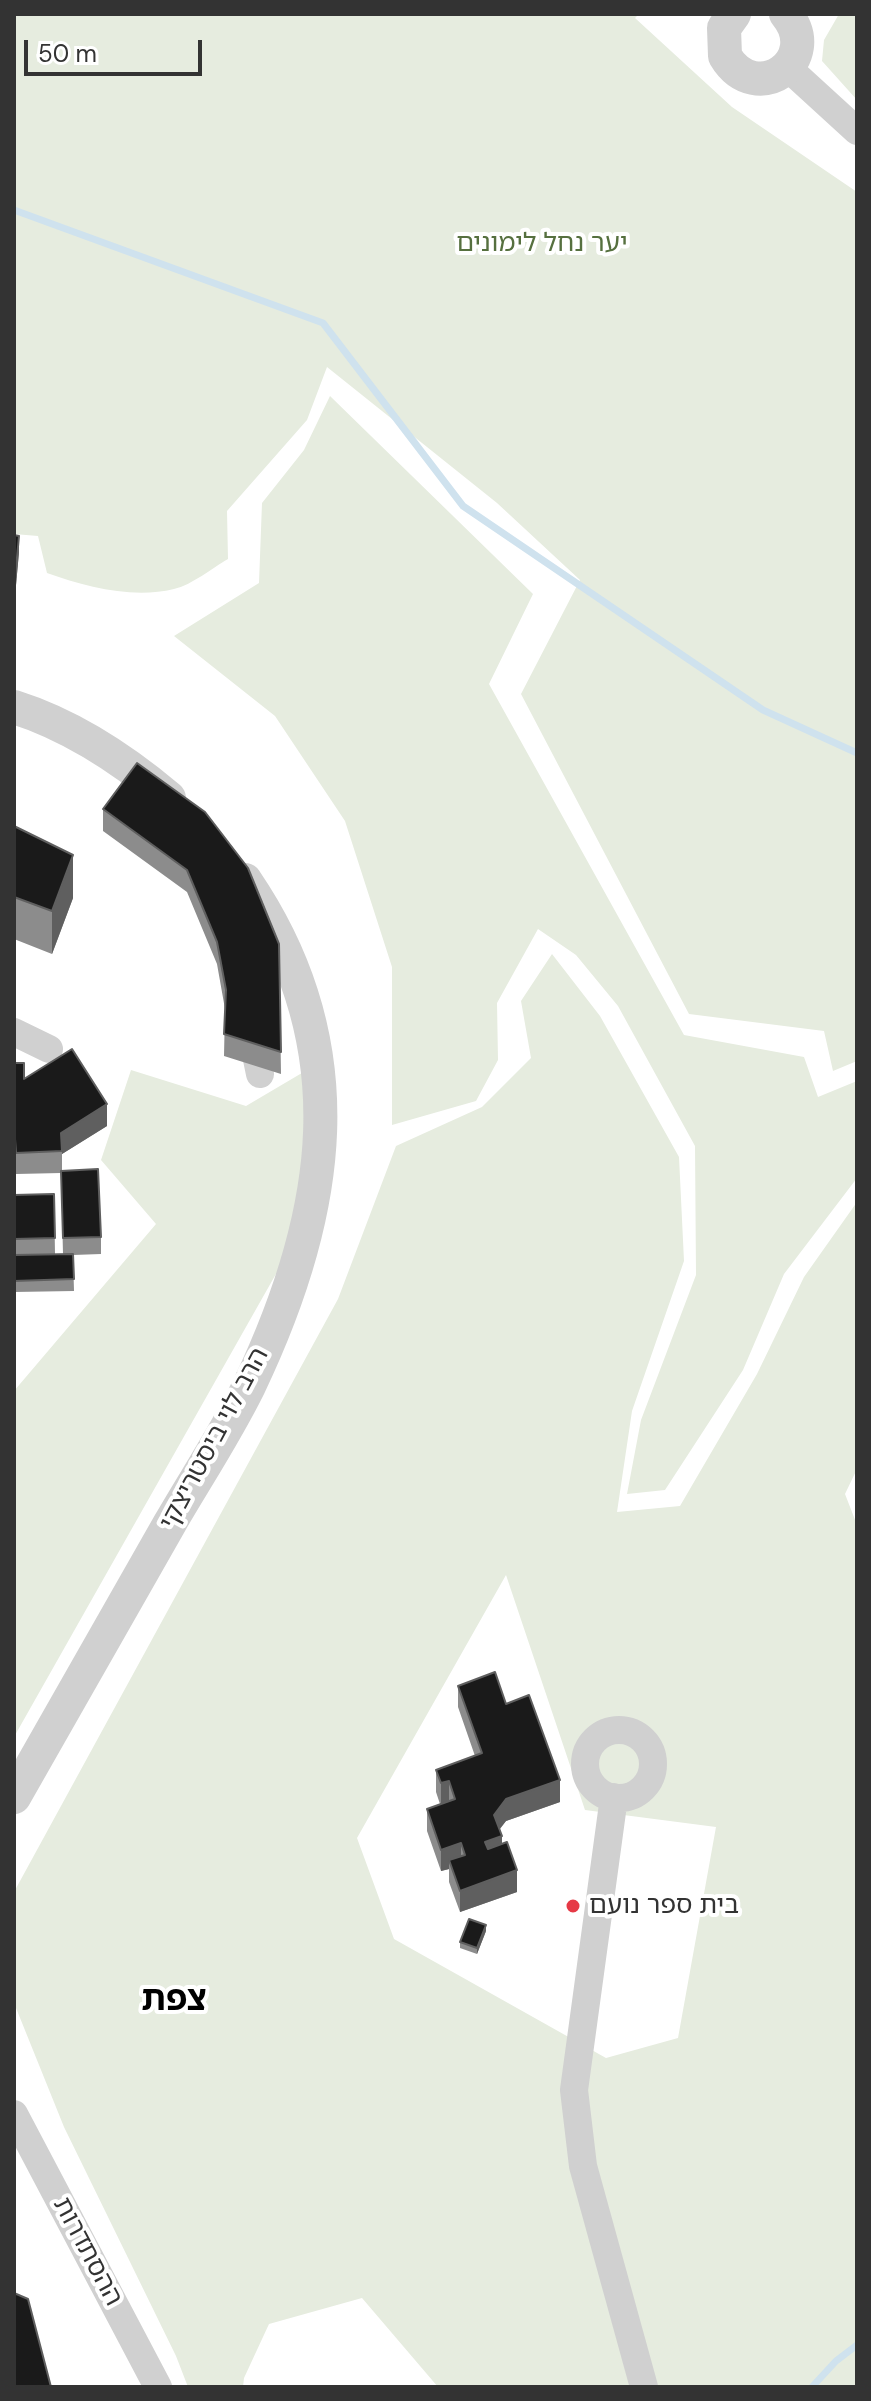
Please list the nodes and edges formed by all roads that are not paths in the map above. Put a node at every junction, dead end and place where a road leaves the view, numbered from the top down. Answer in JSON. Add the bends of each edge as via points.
{"nodes":[{"id":1,"x":734,"y":14,"type":"edge"},
{"id":2,"x":786,"y":14,"type":"edge"},
{"id":3,"x":787,"y":67,"type":"junction"},
{"id":4,"x":857,"y":131,"type":"edge"},
{"id":5,"x":14,"y":707,"type":"edge"},
{"id":6,"x":192,"y":817,"type":"edge"},
{"id":7,"x":230,"y":858,"type":"edge"},
{"id":8,"x":246,"y":1008,"type":"edge"},
{"id":9,"x":14,"y":1032,"type":"edge"},
{"id":10,"x":49,"y":1049,"type":"dead end"},
{"id":11,"x":260,"y":1074,"type":"dead end"},
{"id":12,"x":14,"y":1797,"type":"edge"},
{"id":13,"x":614,"y":1797,"type":"dead end"},
{"id":14,"x":15,"y":2115,"type":"edge"},
{"id":15,"x":158,"y":2387,"type":"edge"},
{"id":16,"x":644,"y":2387,"type":"edge"}],
"edges":[{"from":1,"to":3,"type":"street","via":[[724,28],[723,47],[736,70],[762,79]]},
{"from":2,"to":3,"type":"street","via":[[798,46]]},
{"from":3,"to":4,"type":"street"},
{"from":5,"to":6,"type":"street","via":[[44,716],[114,757]]},
{"from":7,"to":12,"type":"street","name":"הרב לוי ביסטריצקי","via":[[285,946],[302,992],[323,1118],[314,1195],[295,1277],[248,1387]]},
{"from":8,"to":11,"type":"street"},
{"from":9,"to":10,"type":"street"},
{"from":13,"to":16,"type":"street","via":[[574,2090],[583,2166]]},
{"from":14,"to":15,"type":"street","name":"ההסתדרות"}]}
